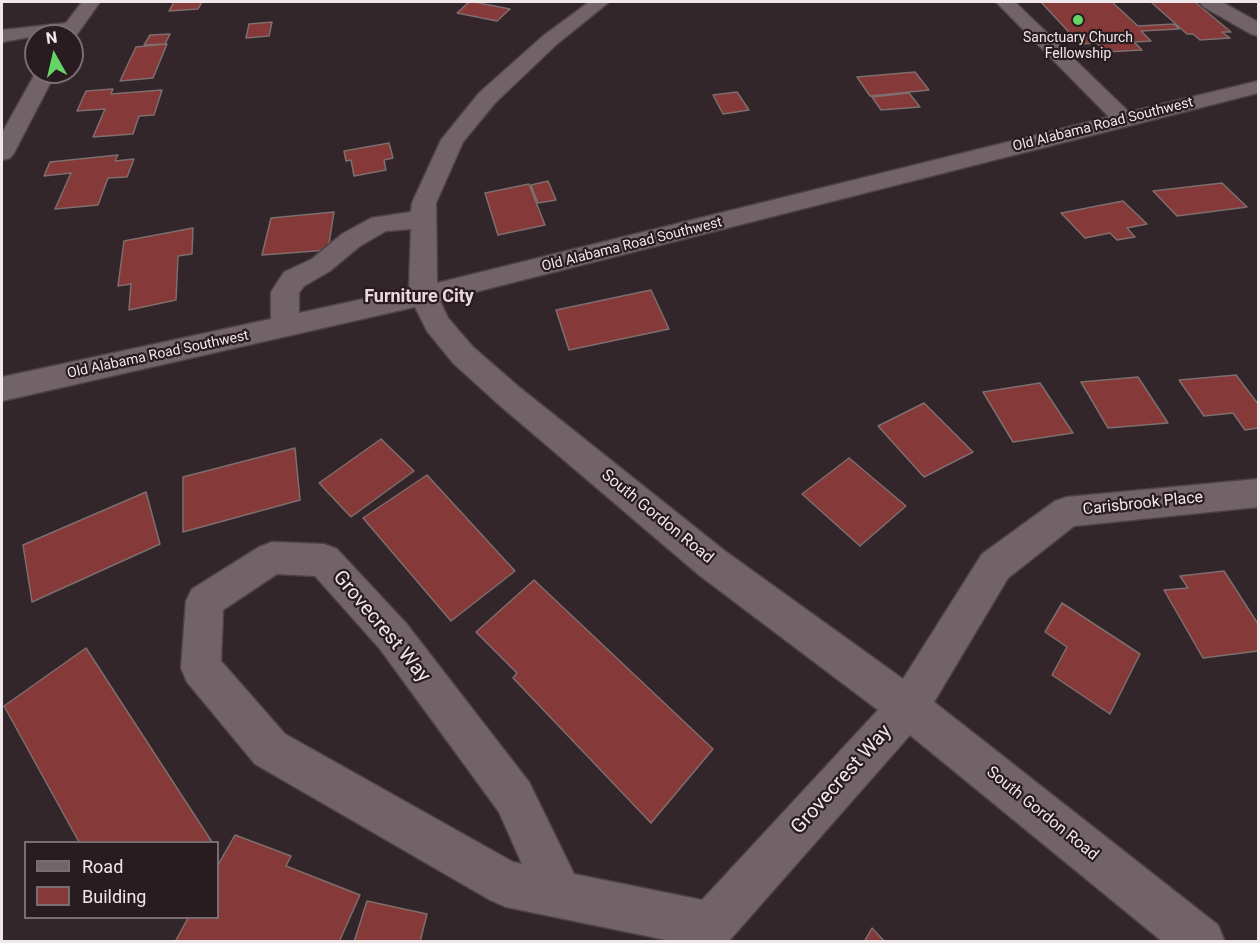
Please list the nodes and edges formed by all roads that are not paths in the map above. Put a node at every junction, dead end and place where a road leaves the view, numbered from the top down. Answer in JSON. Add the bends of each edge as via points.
{"nodes":[{"id":1,"x":91,"y":2,"type":"edge"},
{"id":2,"x":600,"y":2,"type":"edge"},
{"id":3,"x":1005,"y":2,"type":"edge"},
{"id":4,"x":1209,"y":2,"type":"edge"},
{"id":5,"x":74,"y":24,"type":"edge"},
{"id":6,"x":1258,"y":30,"type":"edge"},
{"id":7,"x":24,"y":35,"type":"edge"},
{"id":8,"x":2,"y":36,"type":"edge"},
{"id":9,"x":39,"y":84,"type":"edge"},
{"id":10,"x":1258,"y":87,"type":"edge"},
{"id":11,"x":1125,"y":121,"type":"junction"},
{"id":12,"x":2,"y":153,"type":"edge"},
{"id":13,"x":424,"y":219,"type":"junction"},
{"id":14,"x":423,"y":296,"type":"junction"},
{"id":15,"x":285,"y":327,"type":"junction"},
{"id":16,"x":2,"y":389,"type":"edge"},
{"id":17,"x":1258,"y":493,"type":"edge"},
{"id":18,"x":908,"y":707,"type":"junction"},
{"id":19,"x":560,"y":894,"type":"junction"},
{"id":20,"x":1201,"y":942,"type":"edge"}],
"edges":[{"from":1,"to":5,"type":"street"},
{"from":2,"to":13,"type":"street","name":"South Gordon Road","via":[[550,40],[488,98],[452,140],[424,203]]},
{"from":3,"to":11,"type":"street"},
{"from":4,"to":6,"type":"street"},
{"from":7,"to":8,"type":"street"},
{"from":9,"to":12,"type":"street"},
{"from":10,"to":11,"type":"street","name":"Old Alabama Road Southwest"},
{"from":11,"to":14,"type":"street","name":"Old Alabama Road Southwest"},
{"from":13,"to":14,"type":"street","name":"South Gordon Road"},
{"from":13,"to":15,"type":"street","via":[[380,224],[294,279],[285,292]]},
{"from":14,"to":15,"type":"street","name":"Old Alabama Road Southwest"},
{"from":14,"to":18,"type":"street","name":"South Gordon Road","via":[[437,324],[508,395],[712,563]]},
{"from":15,"to":16,"type":"street","name":"Old Alabama Road Southwest"},
{"from":17,"to":18,"type":"street","name":"Carisbrook Place","via":[[1067,512],[996,566]]},
{"from":18,"to":19,"type":"street","name":"Grovecrest Way","via":[[711,924]]},
{"from":18,"to":20,"type":"street","name":"South Gordon Road"},
{"from":19,"to":19,"type":"street","name":"Grovecrest Way","via":[[506,884],[270,749],[201,668],[205,601],[272,558],[324,560],[393,636],[514,796]]}]}
